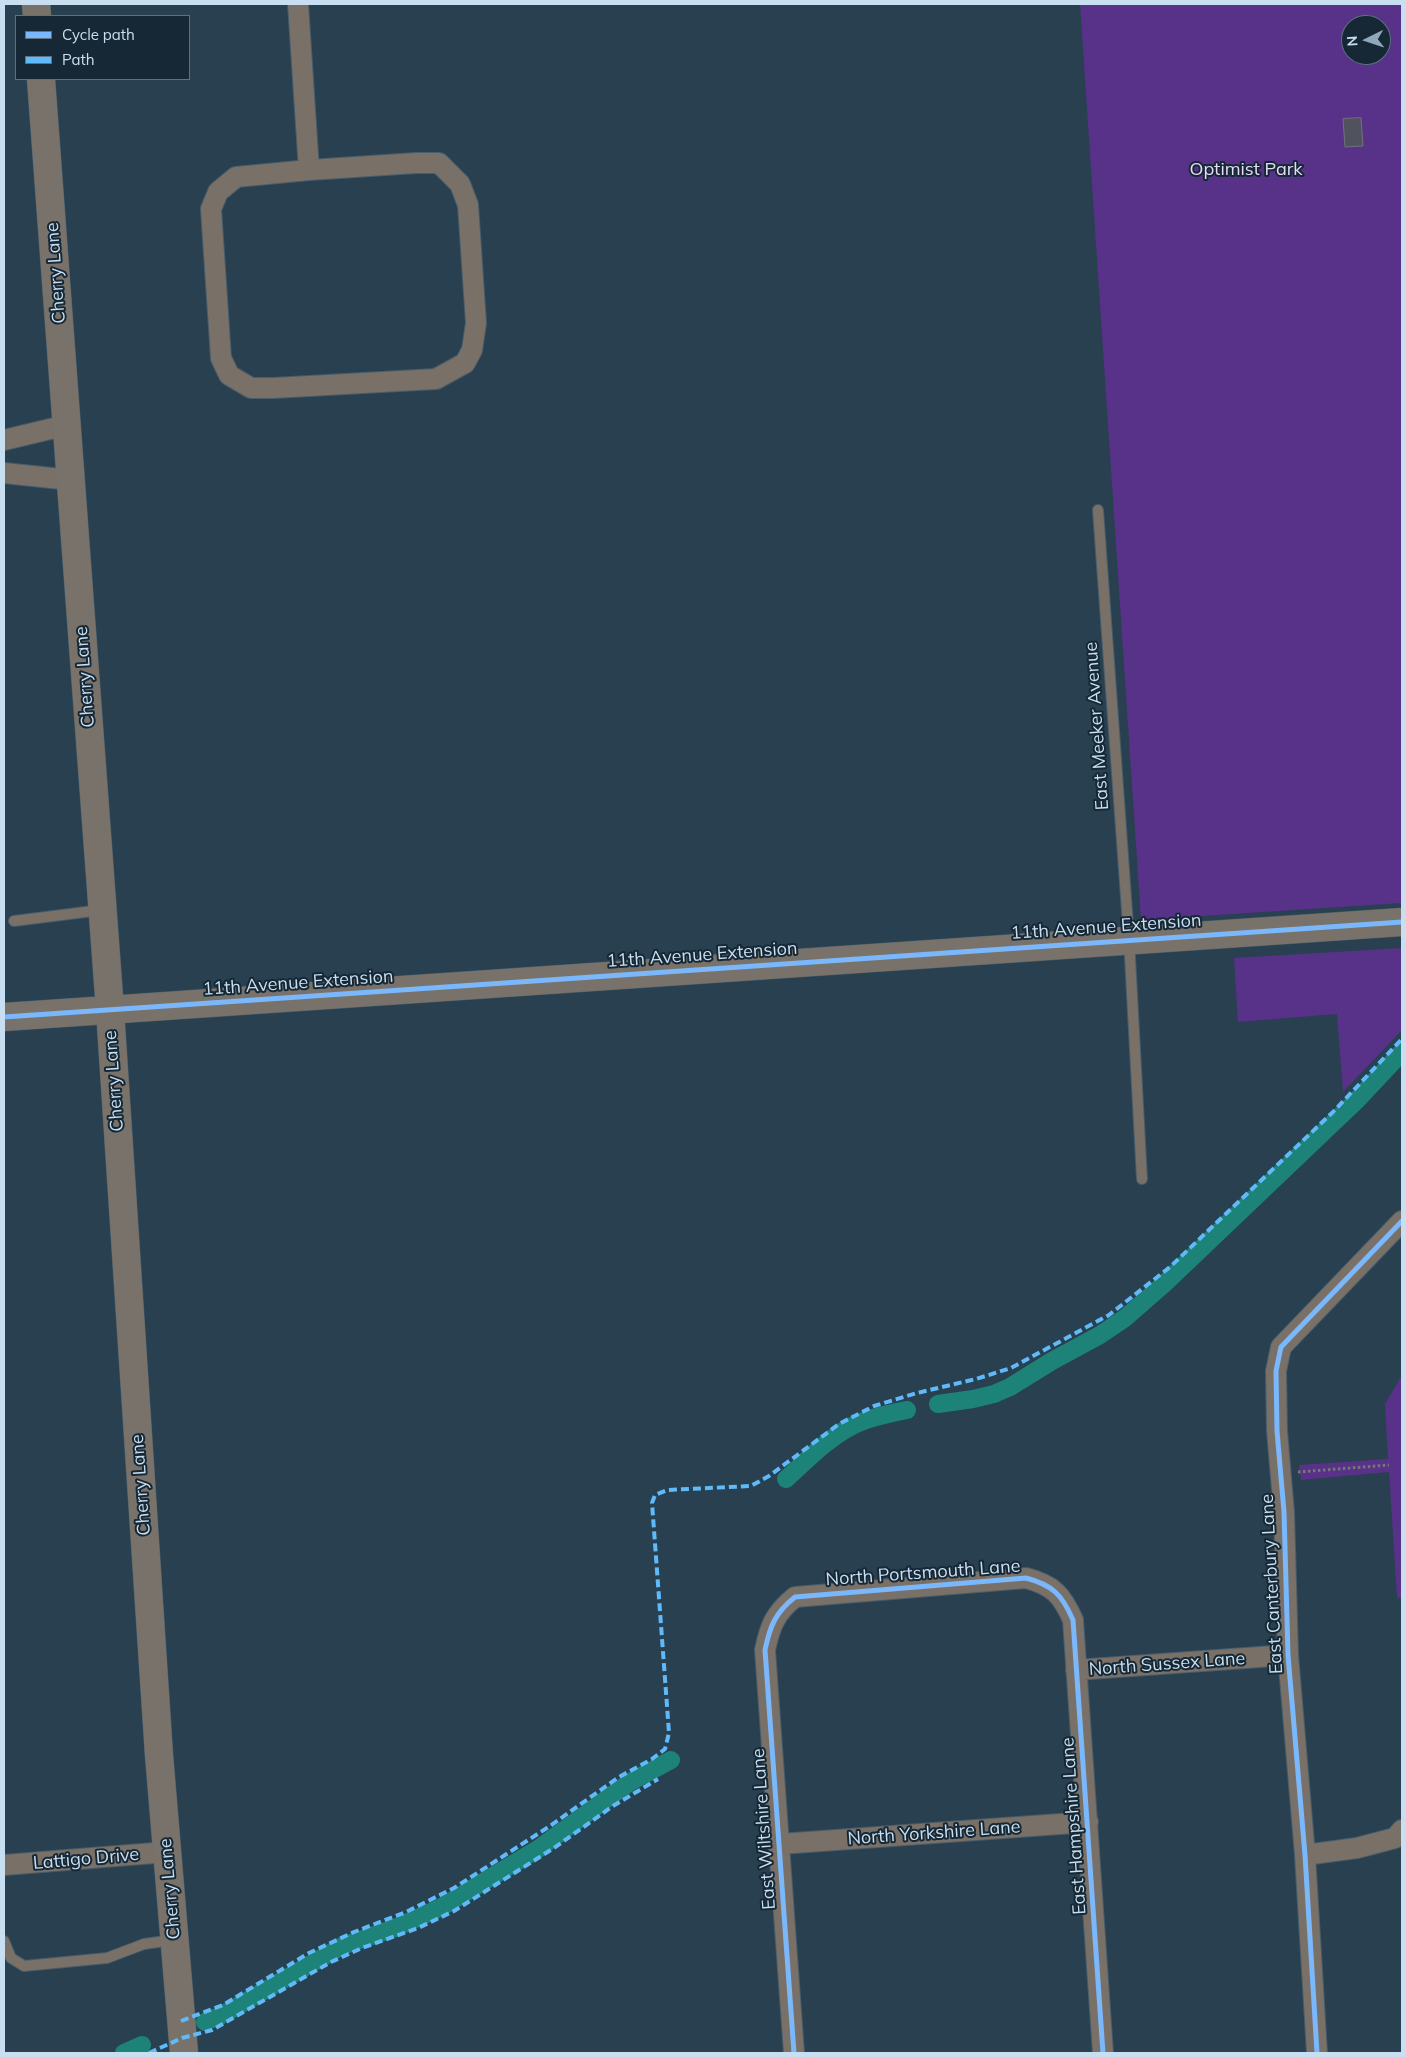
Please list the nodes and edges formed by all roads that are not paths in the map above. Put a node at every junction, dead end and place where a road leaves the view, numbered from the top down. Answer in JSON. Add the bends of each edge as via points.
{"nodes":[{"id":1,"x":298,"y":4,"type":"edge"},
{"id":2,"x":41,"y":80,"type":"edge"},
{"id":3,"x":308,"y":170,"type":"junction"},
{"id":4,"x":67,"y":425,"type":"junction"},
{"id":5,"x":4,"y":440,"type":"edge"},
{"id":6,"x":4,"y":472,"type":"edge"},
{"id":7,"x":71,"y":480,"type":"junction"},
{"id":8,"x":1098,"y":510,"type":"dead end"},
{"id":9,"x":102,"y":910,"type":"junction"},
{"id":10,"x":14,"y":921,"type":"dead end"},
{"id":11,"x":1402,"y":922,"type":"edge"},
{"id":12,"x":1130,"y":939,"type":"junction"},
{"id":13,"x":110,"y":1010,"type":"junction"},
{"id":14,"x":4,"y":1017,"type":"edge"},
{"id":15,"x":1142,"y":1179,"type":"dead end"},
{"id":16,"x":1402,"y":1221,"type":"edge"},
{"id":17,"x":1064,"y":1599,"type":"joint"},
{"id":18,"x":782,"y":1607,"type":"joint"},
{"id":19,"x":1288,"y":1655,"type":"junction"},
{"id":20,"x":1076,"y":1670,"type":"junction"},
{"id":21,"x":1088,"y":1822,"type":"junction"},
{"id":22,"x":1402,"y":1830,"type":"edge"},
{"id":23,"x":780,"y":1844,"type":"junction"},
{"id":24,"x":167,"y":1852,"type":"junction"},
{"id":25,"x":1305,"y":1855,"type":"junction"},
{"id":26,"x":4,"y":1865,"type":"edge"},
{"id":27,"x":174,"y":1939,"type":"junction"},
{"id":28,"x":4,"y":1942,"type":"edge"},
{"id":29,"x":184,"y":2053,"type":"edge"},
{"id":30,"x":794,"y":2053,"type":"edge"},
{"id":31,"x":1103,"y":2053,"type":"edge"},
{"id":32,"x":1317,"y":2053,"type":"edge"}],
"edges":[{"from":1,"to":3,"type":"street"},
{"from":2,"to":4,"type":"main road","name":"Cherry Lane"},
{"from":3,"to":3,"type":"street","via":[[236,177],[218,192],[211,209],[218,335],[221,358],[229,374],[251,388],[273,388],[436,379],[465,363],[472,350],[476,323],[468,205],[460,184],[440,163]]},
{"from":4,"to":5,"type":"street"},
{"from":4,"to":7,"type":"main road","name":"Cherry Lane"},
{"from":6,"to":7,"type":"street"},
{"from":7,"to":9,"type":"main road","name":"Cherry Lane"},
{"from":8,"to":12,"type":"lane","name":"East Meeker Avenue"},
{"from":9,"to":10,"type":"lane"},
{"from":9,"to":13,"type":"main road","name":"Cherry Lane"},
{"from":11,"to":12,"type":"main road","name":"11th Avenue Extension"},
{"from":12,"to":13,"type":"main road","name":"11th Avenue Extension"},
{"from":12,"to":15,"type":"lane","name":"East Meeker Avenue"},
{"from":13,"to":14,"type":"main road","name":"11th Avenue Extension"},
{"from":13,"to":24,"type":"main road","name":"Cherry Lane"},
{"from":16,"to":19,"type":"street","name":"East Canterbury Lane","via":[[1281,1347],[1276,1371],[1277,1432],[1284,1512]]},
{"from":17,"to":18,"type":"street","name":"North Portsmouth Lane","via":[[1040,1581],[1026,1578],[796,1597]]},
{"from":17,"to":20,"type":"street","name":"East Hampshire Lane","via":[[1073,1620]]},
{"from":18,"to":23,"type":"street","name":"East Wiltshire Lane","via":[[770,1628],[765,1650]]},
{"from":19,"to":20,"type":"street","name":"North Sussex Lane"},
{"from":19,"to":25,"type":"street","name":"East Canterbury Lane"},
{"from":20,"to":21,"type":"street","name":"East Hampshire Lane"},
{"from":21,"to":23,"type":"street","name":"North Yorkshire Lane"},
{"from":21,"to":31,"type":"street","name":"East Hampshire Lane"},
{"from":22,"to":25,"type":"street","via":[[1395,1838],[1357,1848]]},
{"from":23,"to":30,"type":"street","name":"East Wiltshire Lane"},
{"from":24,"to":26,"type":"street","name":"Lattigo Drive"},
{"from":24,"to":27,"type":"main road","name":"Cherry Lane"},
{"from":25,"to":32,"type":"street","name":"East Canterbury Lane"},
{"from":27,"to":28,"type":"lane","via":[[144,1944],[106,1958],[24,1966],[10,1958]]},
{"from":27,"to":29,"type":"main road","name":"Cherry Lane"}]}
